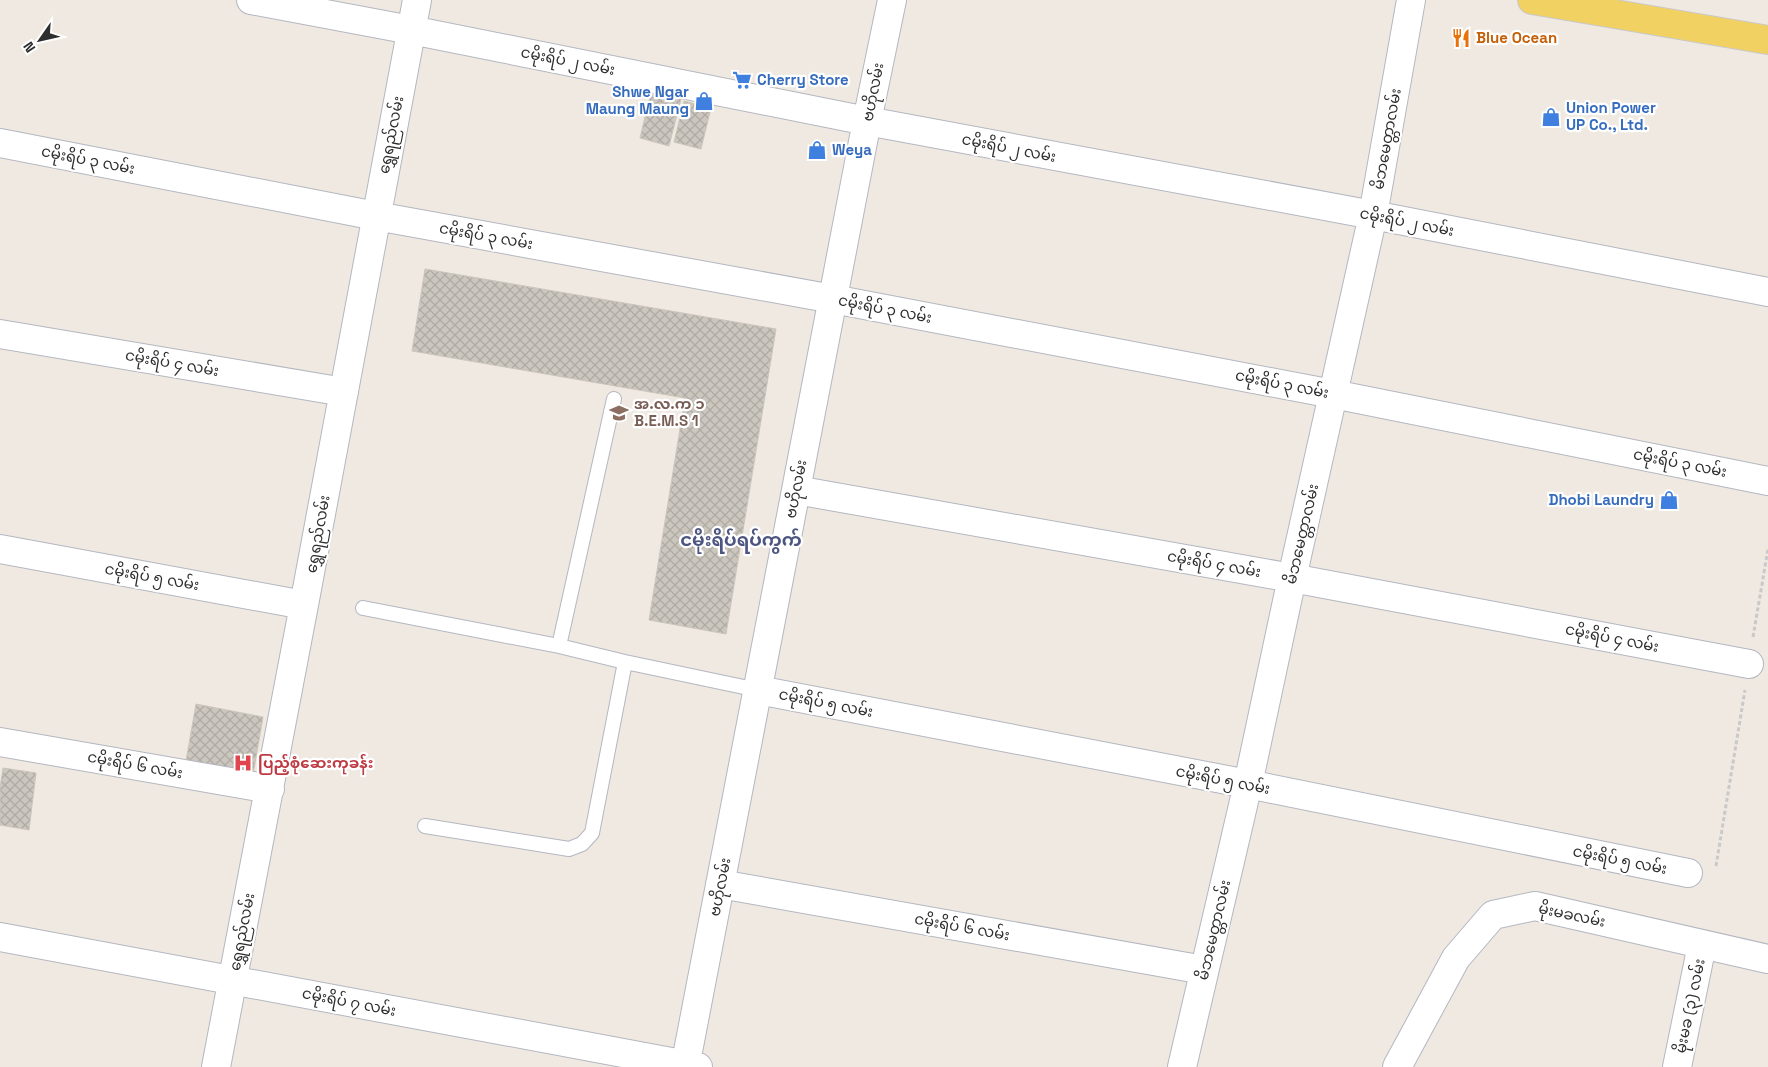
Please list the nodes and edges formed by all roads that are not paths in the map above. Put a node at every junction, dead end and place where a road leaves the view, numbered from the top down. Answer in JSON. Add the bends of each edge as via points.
{"nodes":[{"id":1,"x":251,"y":0,"type":"edge"},
{"id":2,"x":417,"y":0,"type":"edge"},
{"id":3,"x":892,"y":0,"type":"edge"},
{"id":4,"x":1411,"y":0,"type":"edge"},
{"id":5,"x":1532,"y":0,"type":"edge"},
{"id":6,"x":411,"y":30,"type":"junction"},
{"id":7,"x":1768,"y":40,"type":"edge"},
{"id":8,"x":867,"y":121,"type":"junction"},
{"id":9,"x":0,"y":143,"type":"edge"},
{"id":10,"x":376,"y":216,"type":"junction"},
{"id":11,"x":1373,"y":216,"type":"junction"},
{"id":12,"x":1768,"y":292,"type":"edge"},
{"id":13,"x":833,"y":299,"type":"junction"},
{"id":14,"x":0,"y":334,"type":"edge"},
{"id":15,"x":344,"y":392,"type":"junction"},
{"id":16,"x":1333,"y":394,"type":"junction"},
{"id":17,"x":614,"y":399,"type":"dead end"},
{"id":18,"x":1768,"y":481,"type":"edge"},
{"id":19,"x":796,"y":490,"type":"junction"},
{"id":20,"x":0,"y":549,"type":"edge"},
{"id":21,"x":1292,"y":578,"type":"junction"},
{"id":22,"x":304,"y":605,"type":"junction"},
{"id":23,"x":363,"y":608,"type":"dead end"},
{"id":24,"x":559,"y":646,"type":"junction"},
{"id":25,"x":625,"y":662,"type":"junction"},
{"id":26,"x":1749,"y":664,"type":"road end"},
{"id":27,"x":758,"y":690,"type":"junction"},
{"id":28,"x":0,"y":742,"type":"edge"},
{"id":29,"x":1248,"y":784,"type":"junction"},
{"id":30,"x":270,"y":789,"type":"junction"},
{"id":31,"x":425,"y":826,"type":"dead end"},
{"id":32,"x":1688,"y":873,"type":"road end"},
{"id":33,"x":720,"y":884,"type":"junction"},
{"id":34,"x":0,"y":937,"type":"edge"},
{"id":35,"x":1702,"y":945,"type":"junction"},
{"id":36,"x":1768,"y":959,"type":"edge"},
{"id":37,"x":1204,"y":970,"type":"junction"},
{"id":38,"x":232,"y":980,"type":"junction"},
{"id":39,"x":690,"y":1066,"type":"edge"},
{"id":40,"x":216,"y":1067,"type":"edge"},
{"id":41,"x":1182,"y":1067,"type":"edge"},
{"id":42,"x":1397,"y":1067,"type":"edge"},
{"id":43,"x":1677,"y":1067,"type":"edge"}],
"edges":[{"from":1,"to":6,"type":"street","name":"ငမိုးရိပ် ၂ လမ်း"},
{"from":2,"to":6,"type":"street","name":"ရွှေရည်လမ်း"},
{"from":3,"to":8,"type":"street","name":"ဗဟိုလမ်း"},
{"from":4,"to":11,"type":"street","name":"မိဘမေတ္တာလမ်း"},
{"from":5,"to":7,"type":"main road"},
{"from":6,"to":8,"type":"street","name":"ငမိုးရိပ် ၂ လမ်း"},
{"from":6,"to":10,"type":"street","name":"ရွှေရည်လမ်း"},
{"from":8,"to":11,"type":"street","name":"ငမိုးရိပ် ၂ လမ်း"},
{"from":8,"to":13,"type":"street","name":"ဗဟိုလမ်း"},
{"from":9,"to":10,"type":"street","name":"ငမိုးရိပ် ၃ လမ်း"},
{"from":10,"to":13,"type":"street","name":"ငမိုးရိပ် ၃ လမ်း"},
{"from":10,"to":15,"type":"street","name":"ရွှေရည်လမ်း"},
{"from":11,"to":12,"type":"street","name":"ငမိုးရိပ် ၂ လမ်း"},
{"from":11,"to":16,"type":"street","name":"မိဘမေတ္တာလမ်း"},
{"from":13,"to":16,"type":"street","name":"ငမိုးရိပ် ၃ လမ်း"},
{"from":13,"to":19,"type":"street","name":"ဗဟိုလမ်း"},
{"from":14,"to":15,"type":"street","name":"ငမိုးရိပ် ၄ လမ်း"},
{"from":15,"to":22,"type":"street","name":"ရွှေရည်လမ်း"},
{"from":16,"to":18,"type":"street","name":"ငမိုးရိပ် ၃ လမ်း"},
{"from":16,"to":21,"type":"street","name":"မိဘမေတ္တာလမ်း"},
{"from":17,"to":24,"type":"lane"},
{"from":19,"to":21,"type":"street","name":"ငမိုးရိပ် ၄ လမ်း"},
{"from":19,"to":27,"type":"street","name":"ဗဟိုလမ်း"},
{"from":20,"to":22,"type":"street","name":"ငမိုးရိပ် ၅ လမ်း"},
{"from":21,"to":26,"type":"street","name":"ငမိုးရိပ် ၄ လမ်း"},
{"from":21,"to":29,"type":"street","name":"မိဘမေတ္တာလမ်း"},
{"from":22,"to":30,"type":"street","name":"ရွှေရည်လမ်း"},
{"from":23,"to":24,"type":"lane"},
{"from":24,"to":25,"type":"lane"},
{"from":25,"to":27,"type":"lane"},
{"from":25,"to":31,"type":"lane","via":[[592,833],[582,844],[569,849]]},
{"from":27,"to":29,"type":"street","name":"ငမိုးရိပ် ၅ လမ်း"},
{"from":27,"to":33,"type":"street","name":"ဗဟိုလမ်း"},
{"from":28,"to":30,"type":"street","name":"ငမိုးရိပ် ၆ လမ်း"},
{"from":29,"to":32,"type":"street","name":"ငမိုးရိပ် ၅ လမ်း"},
{"from":29,"to":37,"type":"street","name":"မိဘမေတ္တာလမ်း"},
{"from":30,"to":38,"type":"street","name":"ရွှေရည်လမ်း"},
{"from":33,"to":37,"type":"street","name":"ငမိုးရိပ် ၆ လမ်း"},
{"from":33,"to":39,"type":"street","name":"ဗဟိုလမ်း"},
{"from":34,"to":38,"type":"street","name":"ငမိုးရိပ် ၇ လမ်း"},
{"from":35,"to":36,"type":"street","name":"မိုးမခလမ်း"},
{"from":35,"to":42,"type":"street","name":"မိုးမခလမ်း","via":[[1535,906],[1493,915],[1456,958]]},
{"from":35,"to":43,"type":"street","name":"မိုးမခ (၃) လမ်း"},
{"from":37,"to":41,"type":"street","name":"မိဘမေတ္တာလမ်း"},
{"from":38,"to":39,"type":"street","name":"ငမိုးရိပ် ၇ လမ်း"},
{"from":38,"to":40,"type":"street","name":"ရွှေရည်လမ်း"}]}
